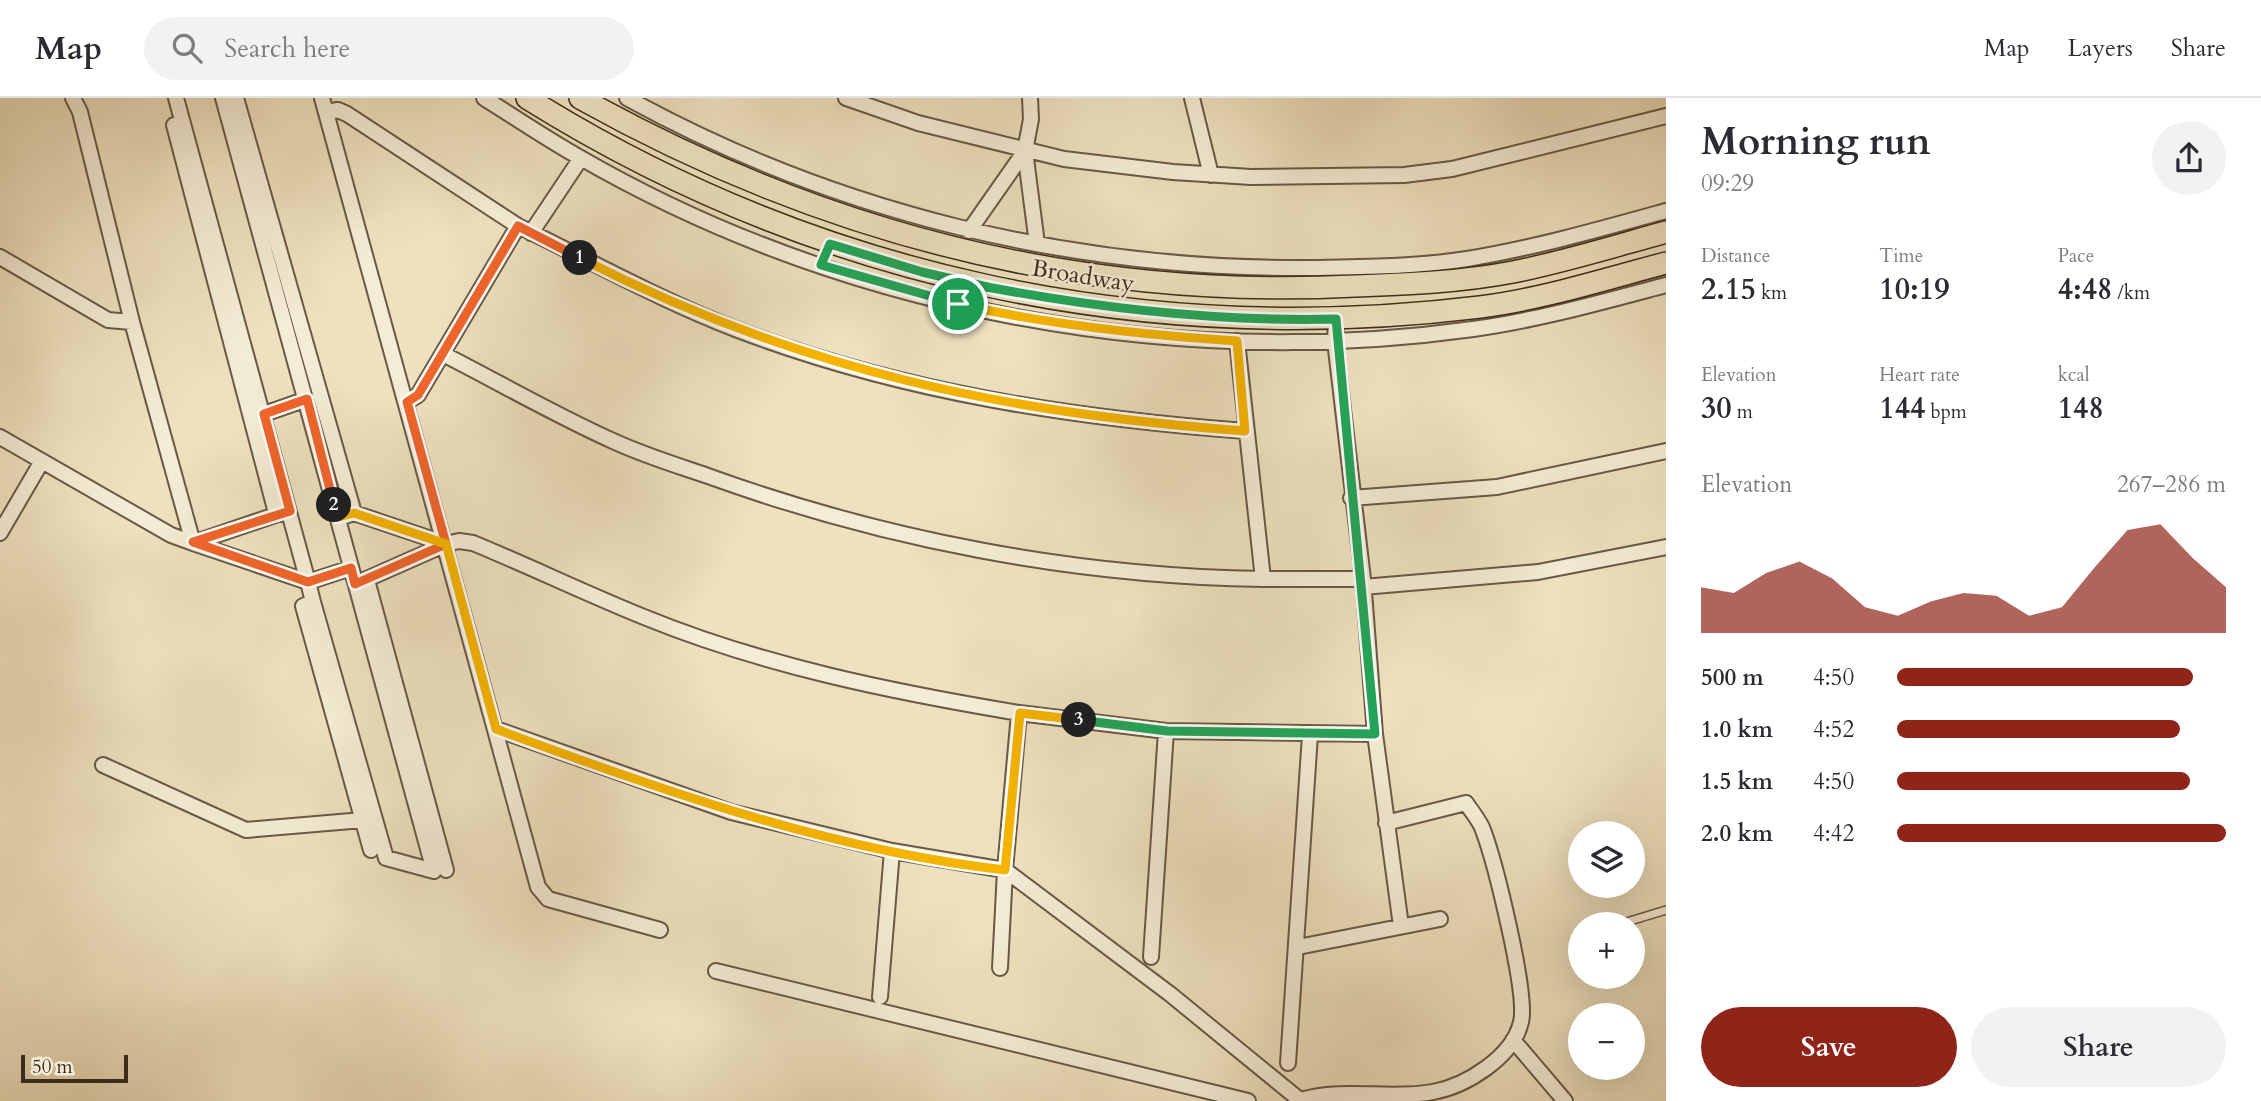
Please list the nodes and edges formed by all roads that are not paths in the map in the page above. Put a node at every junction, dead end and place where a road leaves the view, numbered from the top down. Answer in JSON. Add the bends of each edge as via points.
{"nodes":[{"id":1,"x":73,"y":98,"type":"edge"},
{"id":2,"x":167,"y":98,"type":"edge"},
{"id":3,"x":176,"y":98,"type":"edge"},
{"id":4,"x":223,"y":98,"type":"edge"},
{"id":5,"x":236,"y":98,"type":"edge"},
{"id":6,"x":484,"y":98,"type":"edge"},
{"id":7,"x":527,"y":98,"type":"edge"},
{"id":8,"x":580,"y":98,"type":"edge"},
{"id":9,"x":627,"y":98,"type":"edge"},
{"id":10,"x":846,"y":98,"type":"edge"},
{"id":11,"x":1030,"y":98,"type":"edge"},
{"id":12,"x":1192,"y":98,"type":"edge"},
{"id":13,"x":324,"y":105,"type":"edge"},
{"id":14,"x":1666,"y":116,"type":"edge"},
{"id":15,"x":1025,"y":151,"type":"junction"},
{"id":16,"x":581,"y":158,"type":"junction"},
{"id":17,"x":1210,"y":175,"type":"junction"},
{"id":18,"x":843,"y":205,"type":"junction"},
{"id":19,"x":1666,"y":211,"type":"edge"},
{"id":20,"x":525,"y":229,"type":"junction"},
{"id":21,"x":969,"y":231,"type":"junction"},
{"id":22,"x":1666,"y":232,"type":"edge"},
{"id":23,"x":830,"y":244,"type":"junction"},
{"id":24,"x":1037,"y":244,"type":"junction"},
{"id":25,"x":0,"y":257,"type":"edge"},
{"id":26,"x":1666,"y":263,"type":"edge"},
{"id":27,"x":821,"y":265,"type":"junction"},
{"id":28,"x":1162,"y":273,"type":"junction"},
{"id":29,"x":1666,"y":285,"type":"edge"},
{"id":30,"x":1336,"y":319,"type":"junction"},
{"id":31,"x":132,"y":323,"type":"junction"},
{"id":32,"x":1237,"y":341,"type":"junction"},
{"id":33,"x":1335,"y":341,"type":"junction"},
{"id":34,"x":443,"y":354,"type":"junction"},
{"id":35,"x":307,"y":399,"type":"junction"},
{"id":36,"x":407,"y":402,"type":"junction"},
{"id":37,"x":264,"y":414,"type":"junction"},
{"id":38,"x":1245,"y":431,"type":"junction"},
{"id":39,"x":0,"y":437,"type":"edge"},
{"id":40,"x":1666,"y":451,"type":"edge"},
{"id":41,"x":42,"y":460,"type":"junction"},
{"id":42,"x":1351,"y":498,"type":"junction"},
{"id":43,"x":283,"y":512,"type":"junction"},
{"id":44,"x":354,"y":513,"type":"junction"},
{"id":45,"x":338,"y":517,"type":"junction"},
{"id":46,"x":0,"y":533,"type":"edge"},
{"id":47,"x":193,"y":542,"type":"junction"},
{"id":48,"x":446,"y":544,"type":"junction"},
{"id":49,"x":1666,"y":547,"type":"edge"},
{"id":50,"x":351,"y":568,"type":"junction"},
{"id":51,"x":1263,"y":579,"type":"junction"},
{"id":52,"x":308,"y":582,"type":"junction"},
{"id":53,"x":361,"y":582,"type":"junction"},
{"id":54,"x":1363,"y":583,"type":"junction"},
{"id":55,"x":313,"y":602,"type":"junction"},
{"id":56,"x":1020,"y":713,"type":"junction"},
{"id":57,"x":496,"y":729,"type":"junction"},
{"id":58,"x":1167,"y":731,"type":"junction"},
{"id":59,"x":1375,"y":734,"type":"junction"},
{"id":60,"x":1310,"y":735,"type":"junction"},
{"id":61,"x":103,"y":765,"type":"dead end"},
{"id":62,"x":363,"y":820,"type":"junction"},
{"id":63,"x":1385,"y":823,"type":"junction"},
{"id":64,"x":371,"y":850,"type":"dead end"},
{"id":65,"x":892,"y":852,"type":"junction"},
{"id":66,"x":1005,"y":870,"type":"junction"},
{"id":67,"x":1666,"y":910,"type":"edge"},
{"id":68,"x":1645,"y":916,"type":"edge"},
{"id":69,"x":1440,"y":919,"type":"dead end"},
{"id":70,"x":1401,"y":926,"type":"junction"},
{"id":71,"x":660,"y":930,"type":"dead end"},
{"id":72,"x":1298,"y":947,"type":"junction"},
{"id":73,"x":1151,"y":957,"type":"dead end"},
{"id":74,"x":1000,"y":968,"type":"dead end"},
{"id":75,"x":716,"y":971,"type":"dead end"},
{"id":76,"x":880,"y":997,"type":"dead end"},
{"id":77,"x":1513,"y":1040,"type":"junction"},
{"id":78,"x":1288,"y":1063,"type":"dead end"},
{"id":79,"x":1301,"y":1100,"type":"edge"},
{"id":80,"x":1248,"y":1101,"type":"edge"},
{"id":81,"x":1565,"y":1101,"type":"edge"}],
"edges":[{"from":1,"to":31,"type":"street"},
{"from":2,"to":43,"type":"street"},
{"from":3,"to":37,"type":"street"},
{"from":4,"to":35,"type":"street"},
{"from":5,"to":44,"type":"street"},
{"from":6,"to":16,"type":"street"},
{"from":7,"to":23,"type":"main road","name":"Broadway","via":[[643,165]]},
{"from":8,"to":18,"type":"main road","name":"Broadway","via":[[727,173]]},
{"from":9,"to":18,"type":"street"},
{"from":10,"to":15,"type":"street","via":[[918,123]]},
{"from":11,"to":15,"type":"street"},
{"from":12,"to":17,"type":"street"},
{"from":13,"to":20,"type":"street","via":[[347,114]]},
{"from":13,"to":36,"type":"street"},
{"from":14,"to":17,"type":"street","via":[[1452,169],[1404,175]]},
{"from":15,"to":17,"type":"street"},
{"from":15,"to":21,"type":"street"},
{"from":15,"to":24,"type":"street"},
{"from":16,"to":20,"type":"street"},
{"from":16,"to":27,"type":"street","via":[[680,208]]},
{"from":18,"to":21,"type":"street"},
{"from":18,"to":28,"type":"main road","name":"Broadway","via":[[935,244],[1043,268]]},
{"from":19,"to":28,"type":"street","via":[[1464,259]]},
{"from":20,"to":34,"type":"street"},
{"from":20,"to":38,"type":"street","via":[[599,268],[736,329],[813,356],[989,401],[1073,415]]},
{"from":21,"to":24,"type":"street"},
{"from":22,"to":28,"type":"main road","name":"Broadway","via":[[1514,271],[1437,282],[1297,289],[1192,287]]},
{"from":23,"to":27,"type":"street"},
{"from":23,"to":30,"type":"main road","name":"Broadway","via":[[969,283],[1103,307],[1207,317]]},
{"from":24,"to":28,"type":"street"},
{"from":25,"to":31,"type":"street","via":[[108,320]]},
{"from":26,"to":30,"type":"main road","name":"Broadway","via":[[1482,307]]},
{"from":27,"to":32,"type":"street","via":[[1007,315],[1115,332]]},
{"from":29,"to":33,"type":"street","via":[[1472,330]]},
{"from":30,"to":33,"type":"street"},
{"from":31,"to":47,"type":"street"},
{"from":32,"to":33,"type":"street"},
{"from":32,"to":38,"type":"street"},
{"from":33,"to":42,"type":"street"},
{"from":34,"to":36,"type":"street","via":[[418,395]]},
{"from":34,"to":51,"type":"street","via":[[615,442],[785,504],[1005,555],[1194,578]]},
{"from":35,"to":37,"type":"street"},
{"from":35,"to":45,"type":"street"},
{"from":36,"to":48,"type":"street"},
{"from":37,"to":43,"type":"street"},
{"from":38,"to":51,"type":"street"},
{"from":39,"to":41,"type":"street"},
{"from":40,"to":42,"type":"street","via":[[1497,487]]},
{"from":41,"to":46,"type":"street"},
{"from":41,"to":47,"type":"street","via":[[171,535]]},
{"from":42,"to":54,"type":"street"},
{"from":43,"to":47,"type":"street"},
{"from":43,"to":52,"type":"street"},
{"from":44,"to":45,"type":"street"},
{"from":44,"to":48,"type":"street"},
{"from":45,"to":50,"type":"street"},
{"from":47,"to":52,"type":"street"},
{"from":48,"to":53,"type":"street"},
{"from":48,"to":56,"type":"street","via":[[474,543],[646,618],[778,662],[904,693]]},
{"from":48,"to":57,"type":"street"},
{"from":49,"to":54,"type":"street","via":[[1538,572]]},
{"from":50,"to":52,"type":"street"},
{"from":50,"to":53,"type":"street"},
{"from":51,"to":54,"type":"street"},
{"from":52,"to":55,"type":"street"},
{"from":53,"to":55,"type":"street","via":[[440,870],[386,858]]},
{"from":54,"to":59,"type":"street"},
{"from":55,"to":62,"type":"street","via":[[303,606]]},
{"from":56,"to":58,"type":"street"},
{"from":56,"to":66,"type":"street"},
{"from":57,"to":65,"type":"street","via":[[731,812]]},
{"from":57,"to":71,"type":"street","via":[[538,887],[548,899]]},
{"from":58,"to":60,"type":"street"},
{"from":58,"to":73,"type":"street"},
{"from":59,"to":60,"type":"street"},
{"from":59,"to":63,"type":"street"},
{"from":60,"to":72,"type":"street"},
{"from":61,"to":62,"type":"street","via":[[246,830]]},
{"from":62,"to":64,"type":"street"},
{"from":63,"to":70,"type":"street"},
{"from":63,"to":77,"type":"street","via":[[1466,803],[1483,829],[1524,1008]]},
{"from":65,"to":66,"type":"street"},
{"from":65,"to":76,"type":"street"},
{"from":66,"to":74,"type":"street"},
{"from":66,"to":79,"type":"street"},
{"from":67,"to":68,"type":"lane"},
{"from":69,"to":70,"type":"street"},
{"from":70,"to":72,"type":"street"},
{"from":72,"to":78,"type":"street"},
{"from":75,"to":80,"type":"street"},
{"from":77,"to":79,"type":"street","via":[[1478,1073],[1432,1092],[1320,1094]]},
{"from":77,"to":81,"type":"street"}]}
